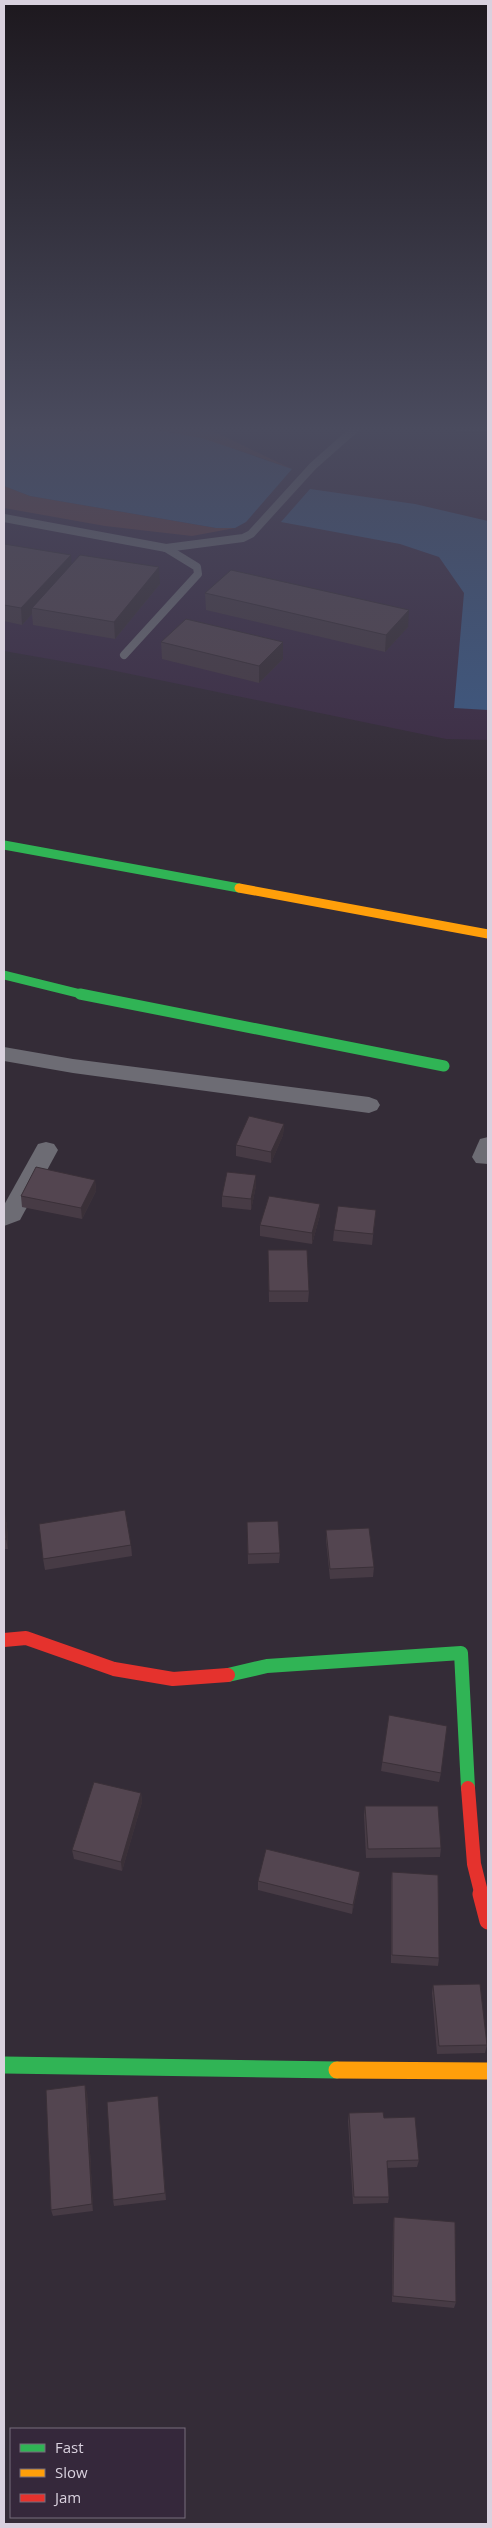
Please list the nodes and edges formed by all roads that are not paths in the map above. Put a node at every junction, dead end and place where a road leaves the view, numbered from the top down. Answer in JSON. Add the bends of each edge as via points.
{"nodes":[{"id":1,"x":150,"y":545,"type":"edge"},
{"id":2,"x":189,"y":545,"type":"edge"},
{"id":3,"x":166,"y":548,"type":"junction"},
{"id":4,"x":124,"y":655,"type":"dead end"},
{"id":5,"x":4,"y":845,"type":"edge"},
{"id":6,"x":488,"y":934,"type":"edge"},
{"id":7,"x":4,"y":975,"type":"edge"},
{"id":8,"x":4,"y":1054,"type":"edge"},
{"id":9,"x":444,"y":1066,"type":"dead end"},
{"id":10,"x":369,"y":1105,"type":"dead end"},
{"id":11,"x":46,"y":1150,"type":"dead end"},
{"id":12,"x":4,"y":1217,"type":"edge"},
{"id":13,"x":4,"y":1640,"type":"edge"},
{"id":14,"x":488,"y":1921,"type":"edge"},
{"id":15,"x":4,"y":2064,"type":"edge"},
{"id":16,"x":488,"y":2071,"type":"edge"}],
"edges":[{"from":1,"to":3,"type":"lane"},
{"from":2,"to":3,"type":"lane"},
{"from":3,"to":4,"type":"lane","via":[[197,567],[198,574]]},
{"from":5,"to":6,"type":"street"},
{"from":7,"to":9,"type":"street","via":[[86,995]]},
{"from":8,"to":10,"type":"street"},
{"from":11,"to":12,"type":"street","via":[[11,1214]]},
{"from":13,"to":14,"type":"street","via":[[26,1638],[114,1669],[173,1679],[218,1677],[267,1666],[461,1654],[474,1864]]},
{"from":15,"to":16,"type":"street","via":[[23,2067]]}]}
